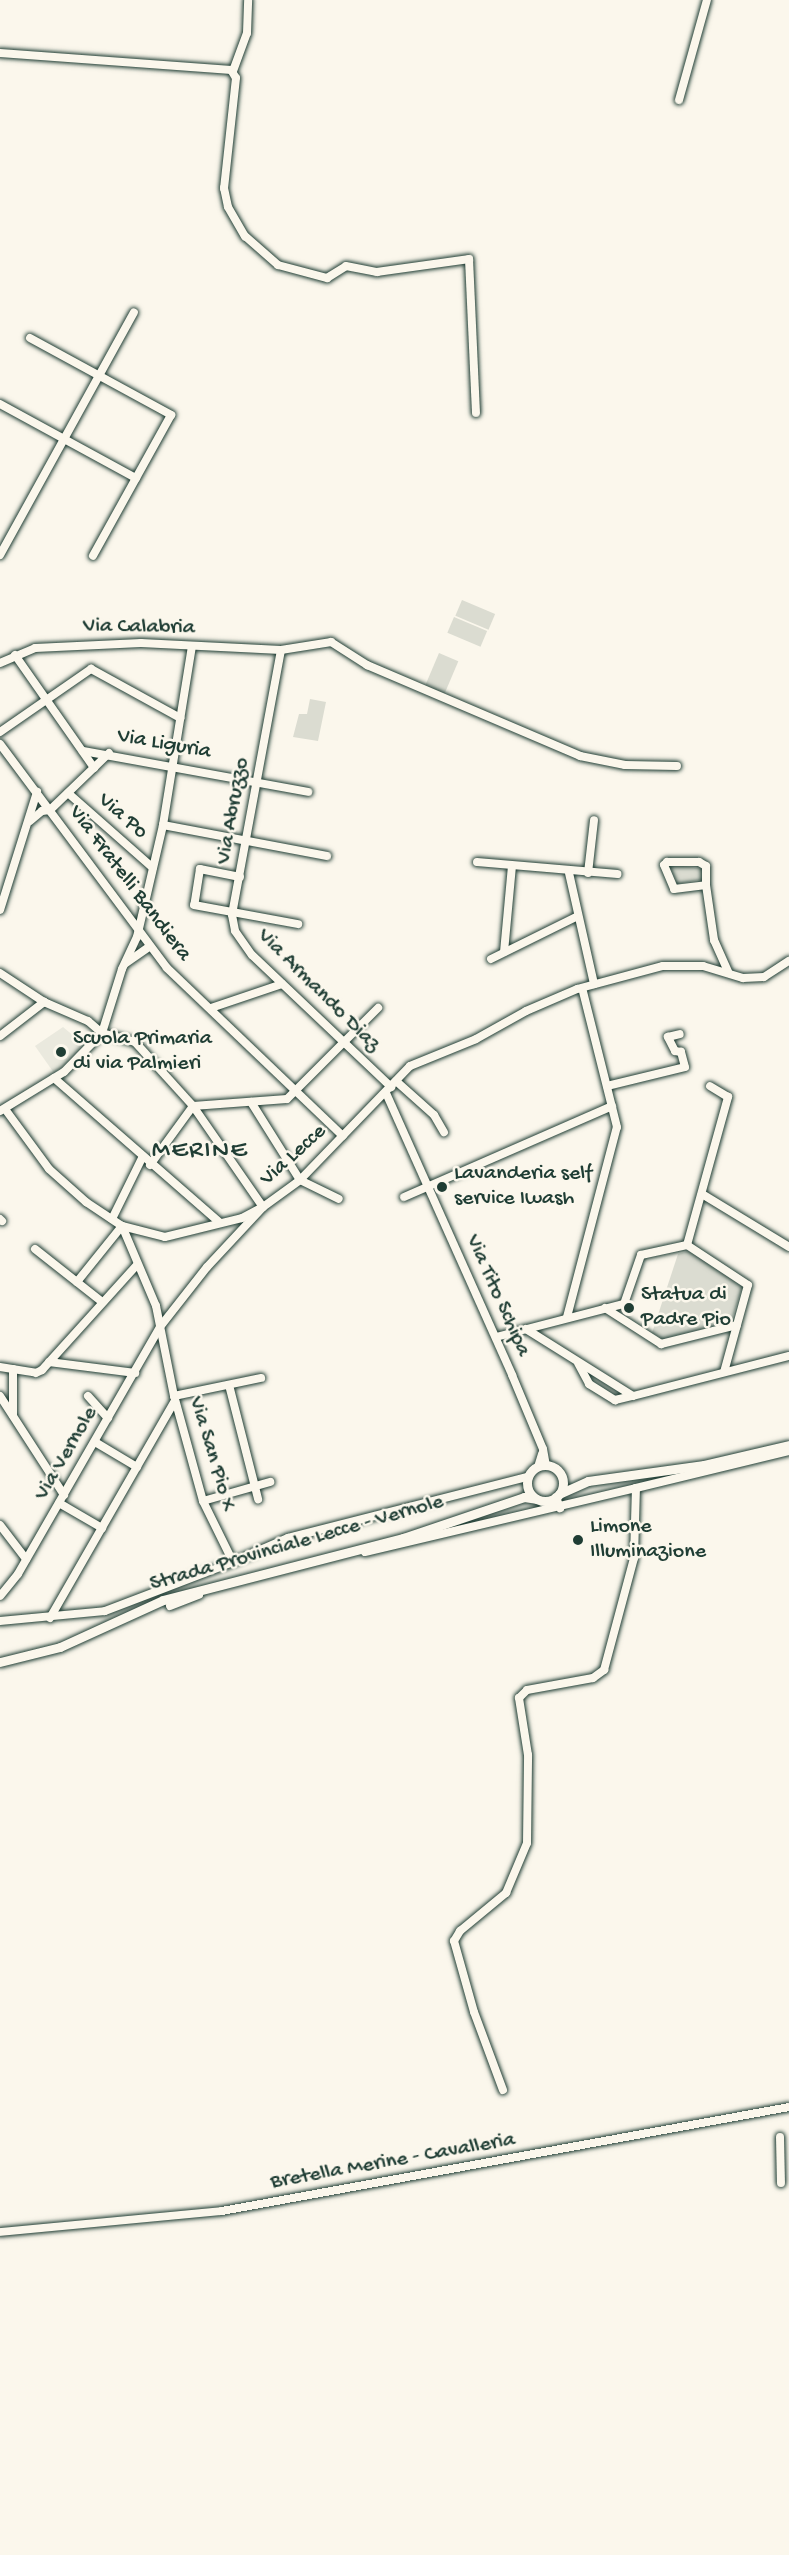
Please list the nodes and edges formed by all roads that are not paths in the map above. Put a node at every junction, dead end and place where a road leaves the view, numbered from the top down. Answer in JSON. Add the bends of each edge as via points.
{"nodes":[{"id":1,"x":248,"y":0,"type":"edge"},
{"id":2,"x":707,"y":0,"type":"edge"},
{"id":3,"x":0,"y":53,"type":"edge"},
{"id":4,"x":233,"y":71,"type":"junction"},
{"id":5,"x":679,"y":100,"type":"dead end"},
{"id":6,"x":134,"y":312,"type":"dead end"},
{"id":7,"x":30,"y":338,"type":"dead end"},
{"id":8,"x":100,"y":375,"type":"junction"},
{"id":9,"x":0,"y":404,"type":"edge"},
{"id":10,"x":476,"y":412,"type":"dead end"},
{"id":11,"x":65,"y":438,"type":"junction"},
{"id":12,"x":136,"y":478,"type":"junction"},
{"id":13,"x":0,"y":555,"type":"edge"},
{"id":14,"x":93,"y":556,"type":"dead end"},
{"id":15,"x":192,"y":646,"type":"junction"},
{"id":16,"x":280,"y":650,"type":"junction"},
{"id":17,"x":15,"y":655,"type":"junction"},
{"id":18,"x":0,"y":663,"type":"edge"},
{"id":19,"x":45,"y":700,"type":"junction"},
{"id":20,"x":180,"y":718,"type":"junction"},
{"id":21,"x":0,"y":732,"type":"edge"},
{"id":22,"x":0,"y":744,"type":"edge"},
{"id":23,"x":83,"y":751,"type":"junction"},
{"id":24,"x":109,"y":753,"type":"junction"},
{"id":25,"x":172,"y":765,"type":"junction"},
{"id":26,"x":677,"y":766,"type":"dead end"},
{"id":27,"x":94,"y":768,"type":"junction"},
{"id":28,"x":258,"y":781,"type":"junction"},
{"id":29,"x":36,"y":792,"type":"junction"},
{"id":30,"x":308,"y":792,"type":"dead end"},
{"id":31,"x":68,"y":793,"type":"junction"},
{"id":32,"x":50,"y":810,"type":"junction"},
{"id":33,"x":594,"y":820,"type":"dead end"},
{"id":34,"x":28,"y":822,"type":"junction"},
{"id":35,"x":163,"y":825,"type":"junction"},
{"id":36,"x":248,"y":842,"type":"junction"},
{"id":37,"x":327,"y":856,"type":"dead end"},
{"id":38,"x":477,"y":862,"type":"dead end"},
{"id":39,"x":512,"y":866,"type":"junction"},
{"id":40,"x":153,"y":868,"type":"junction"},
{"id":41,"x":569,"y":873,"type":"junction"},
{"id":42,"x":588,"y":873,"type":"junction"},
{"id":43,"x":617,"y":874,"type":"dead end"},
{"id":44,"x":240,"y":877,"type":"junction"},
{"id":45,"x":706,"y":885,"type":"junction"},
{"id":46,"x":0,"y":910,"type":"edge"},
{"id":47,"x":233,"y":913,"type":"junction"},
{"id":48,"x":578,"y":916,"type":"junction"},
{"id":49,"x":298,"y":924,"type":"dead end"},
{"id":50,"x":136,"y":927,"type":"junction"},
{"id":51,"x":150,"y":946,"type":"junction"},
{"id":52,"x":504,"y":952,"type":"junction"},
{"id":53,"x":491,"y":959,"type":"dead end"},
{"id":54,"x":789,"y":961,"type":"edge"},
{"id":55,"x":125,"y":964,"type":"junction"},
{"id":56,"x":728,"y":972,"type":"junction"},
{"id":57,"x":0,"y":973,"type":"edge"},
{"id":58,"x":282,"y":984,"type":"junction"},
{"id":59,"x":594,"y":984,"type":"junction"},
{"id":60,"x":582,"y":988,"type":"junction"},
{"id":61,"x":44,"y":1002,"type":"junction"},
{"id":62,"x":211,"y":1008,"type":"junction"},
{"id":63,"x":378,"y":1008,"type":"dead end"},
{"id":64,"x":102,"y":1033,"type":"junction"},
{"id":65,"x":680,"y":1034,"type":"dead end"},
{"id":66,"x":0,"y":1036,"type":"edge"},
{"id":67,"x":344,"y":1042,"type":"junction"},
{"id":68,"x":54,"y":1078,"type":"junction"},
{"id":69,"x":607,"y":1086,"type":"junction"},
{"id":70,"x":711,"y":1086,"type":"dead end"},
{"id":71,"x":391,"y":1087,"type":"junction"},
{"id":72,"x":296,"y":1091,"type":"junction"},
{"id":73,"x":251,"y":1102,"type":"junction"},
{"id":74,"x":612,"y":1106,"type":"junction"},
{"id":75,"x":194,"y":1107,"type":"junction"},
{"id":76,"x":3,"y":1110,"type":"edge"},
{"id":77,"x":444,"y":1132,"type":"dead end"},
{"id":78,"x":343,"y":1136,"type":"junction"},
{"id":79,"x":142,"y":1158,"type":"junction"},
{"id":80,"x":150,"y":1165,"type":"junction"},
{"id":81,"x":300,"y":1180,"type":"junction"},
{"id":82,"x":430,"y":1186,"type":"junction"},
{"id":83,"x":702,"y":1194,"type":"junction"},
{"id":84,"x":404,"y":1197,"type":"dead end"},
{"id":85,"x":339,"y":1199,"type":"dead end"},
{"id":86,"x":263,"y":1207,"type":"junction"},
{"id":87,"x":112,"y":1219,"type":"junction"},
{"id":88,"x":220,"y":1223,"type":"junction"},
{"id":89,"x":122,"y":1226,"type":"junction"},
{"id":90,"x":687,"y":1245,"type":"junction"},
{"id":91,"x":789,"y":1247,"type":"edge"},
{"id":92,"x":35,"y":1249,"type":"dead end"},
{"id":93,"x":137,"y":1264,"type":"junction"},
{"id":94,"x":77,"y":1282,"type":"junction"},
{"id":95,"x":102,"y":1302,"type":"junction"},
{"id":96,"x":604,"y":1308,"type":"junction"},
{"id":97,"x":567,"y":1317,"type":"junction"},
{"id":98,"x":161,"y":1325,"type":"junction"},
{"id":99,"x":737,"y":1325,"type":"junction"},
{"id":100,"x":526,"y":1329,"type":"junction"},
{"id":101,"x":496,"y":1337,"type":"junction"},
{"id":102,"x":789,"y":1356,"type":"edge"},
{"id":103,"x":578,"y":1361,"type":"junction"},
{"id":104,"x":49,"y":1362,"type":"junction"},
{"id":105,"x":0,"y":1367,"type":"edge"},
{"id":106,"x":14,"y":1369,"type":"junction"},
{"id":107,"x":135,"y":1372,"type":"junction"},
{"id":108,"x":724,"y":1372,"type":"junction"},
{"id":109,"x":261,"y":1378,"type":"dead end"},
{"id":110,"x":229,"y":1385,"type":"junction"},
{"id":111,"x":0,"y":1396,"type":"edge"},
{"id":112,"x":88,"y":1396,"type":"dead end"},
{"id":113,"x":633,"y":1396,"type":"junction"},
{"id":114,"x":175,"y":1398,"type":"junction"},
{"id":115,"x":13,"y":1417,"type":"junction"},
{"id":116,"x":108,"y":1418,"type":"junction"},
{"id":117,"x":95,"y":1442,"type":"junction"},
{"id":118,"x":789,"y":1445,"type":"edge"},
{"id":119,"x":789,"y":1451,"type":"edge"},
{"id":120,"x":542,"y":1466,"type":"junction"},
{"id":121,"x":137,"y":1467,"type":"junction"},
{"id":122,"x":560,"y":1475,"type":"junction"},
{"id":123,"x":527,"y":1481,"type":"junction"},
{"id":124,"x":588,"y":1481,"type":"junction"},
{"id":125,"x":270,"y":1482,"type":"dead end"},
{"id":126,"x":255,"y":1487,"type":"junction"},
{"id":127,"x":636,"y":1488,"type":"junction"},
{"id":128,"x":64,"y":1495,"type":"junction"},
{"id":129,"x":557,"y":1495,"type":"junction"},
{"id":130,"x":258,"y":1499,"type":"dead end"},
{"id":131,"x":538,"y":1500,"type":"junction"},
{"id":132,"x":203,"y":1501,"type":"junction"},
{"id":133,"x":59,"y":1503,"type":"junction"},
{"id":134,"x":504,"y":1503,"type":"junction"},
{"id":135,"x":560,"y":1508,"type":"junction"},
{"id":136,"x":538,"y":1514,"type":"junction"},
{"id":137,"x":0,"y":1525,"type":"edge"},
{"id":138,"x":102,"y":1528,"type":"junction"},
{"id":139,"x":26,"y":1559,"type":"junction"},
{"id":140,"x":233,"y":1562,"type":"junction"},
{"id":141,"x":0,"y":1596,"type":"edge"},
{"id":142,"x":170,"y":1606,"type":"dead end"},
{"id":143,"x":50,"y":1618,"type":"junction"},
{"id":144,"x":0,"y":1622,"type":"edge"},
{"id":145,"x":0,"y":1662,"type":"edge"},
{"id":146,"x":503,"y":2090,"type":"dead end"},
{"id":147,"x":789,"y":2107,"type":"edge"},
{"id":148,"x":780,"y":2137,"type":"dead end"},
{"id":149,"x":781,"y":2183,"type":"dead end"},
{"id":150,"x":0,"y":2232,"type":"edge"}],
"edges":[{"from":1,"to":4,"type":"street","via":[[247,33]]},
{"from":2,"to":5,"type":"street"},
{"from":3,"to":4,"type":"street"},
{"from":4,"to":10,"type":"street","via":[[236,85],[224,188],[228,207],[245,236],[278,265],[327,278],[346,266],[377,272],[469,259]]},
{"from":6,"to":8,"type":"street"},
{"from":7,"to":8,"type":"street"},
{"from":8,"to":11,"type":"street"},
{"from":8,"to":12,"type":"street","via":[[171,415]]},
{"from":9,"to":11,"type":"street"},
{"from":11,"to":12,"type":"street"},
{"from":11,"to":13,"type":"street"},
{"from":12,"to":14,"type":"street"},
{"from":15,"to":16,"type":"street","name":"Via Calabria"},
{"from":15,"to":17,"type":"street","name":"Via Calabria","via":[[67,646],[35,648]]},
{"from":15,"to":20,"type":"street"},
{"from":16,"to":26,"type":"street","name":"Via Calabria","via":[[331,642],[366,665],[580,756],[625,765]]},
{"from":16,"to":28,"type":"street","name":"Via Abruzzo"},
{"from":17,"to":18,"type":"street","name":"Via Calabria"},
{"from":17,"to":19,"type":"street"},
{"from":19,"to":20,"type":"street","via":[[91,669]]},
{"from":19,"to":21,"type":"street"},
{"from":19,"to":23,"type":"street"},
{"from":20,"to":25,"type":"street"},
{"from":22,"to":29,"type":"street","name":"Via Fratelli Bandiera"},
{"from":23,"to":24,"type":"street","name":"Via Liguria"},
{"from":23,"to":27,"type":"street"},
{"from":24,"to":25,"type":"street","name":"Via Liguria"},
{"from":24,"to":27,"type":"street"},
{"from":25,"to":28,"type":"street","name":"Via Liguria"},
{"from":25,"to":35,"type":"street"},
{"from":27,"to":31,"type":"street"},
{"from":28,"to":30,"type":"street","name":"Via Liguria"},
{"from":28,"to":36,"type":"street","name":"Via Abruzzo"},
{"from":29,"to":32,"type":"street","name":"Via Fratelli Bandiera"},
{"from":29,"to":34,"type":"street"},
{"from":31,"to":32,"type":"street"},
{"from":31,"to":40,"type":"street","name":"Via Po"},
{"from":32,"to":34,"type":"street"},
{"from":32,"to":50,"type":"street","name":"Via Fratelli Bandiera"},
{"from":33,"to":42,"type":"street"},
{"from":34,"to":46,"type":"street"},
{"from":35,"to":36,"type":"street"},
{"from":35,"to":40,"type":"street"},
{"from":36,"to":37,"type":"street"},
{"from":36,"to":44,"type":"street","name":"Via Abruzzo"},
{"from":38,"to":39,"type":"street"},
{"from":39,"to":41,"type":"street"},
{"from":39,"to":52,"type":"street"},
{"from":40,"to":50,"type":"street"},
{"from":41,"to":42,"type":"street"},
{"from":41,"to":48,"type":"street"},
{"from":42,"to":43,"type":"street"},
{"from":44,"to":47,"type":"street","name":"Via Abruzzo"},
{"from":44,"to":47,"type":"street","via":[[200,869],[194,905]]},
{"from":45,"to":45,"type":"street","via":[[674,889],[664,866],[667,862],[699,862],[706,866]]},
{"from":45,"to":56,"type":"street","via":[[714,940]]},
{"from":47,"to":49,"type":"street"},
{"from":47,"to":58,"type":"street","name":"Via Armando Diaz","via":[[235,932],[245,948]]},
{"from":48,"to":52,"type":"street"},
{"from":48,"to":59,"type":"street"},
{"from":50,"to":51,"type":"street","name":"Via Fratelli Bandiera"},
{"from":50,"to":55,"type":"street","via":[[135,945]]},
{"from":51,"to":55,"type":"street"},
{"from":51,"to":62,"type":"street","name":"Via Fratelli Bandiera","via":[[167,968]]},
{"from":52,"to":53,"type":"street"},
{"from":54,"to":56,"type":"street","name":"Via Lecce","via":[[764,977],[743,978]]},
{"from":55,"to":64,"type":"street"},
{"from":56,"to":59,"type":"street","name":"Via Lecce","via":[[683,963]]},
{"from":57,"to":61,"type":"street"},
{"from":58,"to":62,"type":"street"},
{"from":58,"to":67,"type":"street","name":"Via Armando Diaz"},
{"from":59,"to":60,"type":"street","name":"Via Lecce"},
{"from":60,"to":69,"type":"street"},
{"from":60,"to":71,"type":"street","name":"Via Lecce","via":[[526,1011],[476,1039],[428,1056],[410,1066]]},
{"from":61,"to":64,"type":"street","via":[[88,1021]]},
{"from":61,"to":66,"type":"street"},
{"from":62,"to":72,"type":"street","name":"Via Fratelli Bandiera"},
{"from":63,"to":67,"type":"street"},
{"from":64,"to":68,"type":"street","via":[[83,1056]]},
{"from":64,"to":75,"type":"street","via":[[135,1042]]},
{"from":65,"to":69,"type":"street","via":[[668,1037],[675,1051],[681,1052],[685,1067]]},
{"from":67,"to":71,"type":"street","name":"Via Armando Diaz"},
{"from":67,"to":72,"type":"street"},
{"from":68,"to":76,"type":"street"},
{"from":68,"to":79,"type":"street"},
{"from":69,"to":74,"type":"street"},
{"from":70,"to":83,"type":"street","via":[[728,1097]]},
{"from":71,"to":77,"type":"street","name":"Via Armando Diaz","via":[[434,1116]]},
{"from":71,"to":78,"type":"street","name":"Via Lecce"},
{"from":71,"to":82,"type":"street","name":"Via Tito Schipa"},
{"from":72,"to":73,"type":"street","via":[[287,1099]]},
{"from":72,"to":78,"type":"street","name":"Via Fratelli Bandiera"},
{"from":73,"to":75,"type":"street"},
{"from":73,"to":81,"type":"street"},
{"from":74,"to":82,"type":"street"},
{"from":74,"to":97,"type":"street","via":[[617,1133]]},
{"from":75,"to":80,"type":"street"},
{"from":75,"to":86,"type":"street"},
{"from":76,"to":87,"type":"street","name":"Via Lecce","via":[[49,1169]]},
{"from":78,"to":81,"type":"street","name":"Via Lecce"},
{"from":79,"to":80,"type":"street"},
{"from":79,"to":87,"type":"street"},
{"from":80,"to":88,"type":"street"},
{"from":81,"to":85,"type":"street"},
{"from":81,"to":86,"type":"street","name":"Via Lecce"},
{"from":82,"to":84,"type":"street"},
{"from":82,"to":101,"type":"street","name":"Via Tito Schipa"},
{"from":83,"to":90,"type":"street"},
{"from":83,"to":91,"type":"street"},
{"from":86,"to":88,"type":"street","name":"Via Lecce"},
{"from":86,"to":98,"type":"street","name":"Via Vernole","via":[[207,1267]]},
{"from":87,"to":89,"type":"street","name":"Via Lecce"},
{"from":88,"to":89,"type":"street","name":"Via Lecce","via":[[165,1237]]},
{"from":89,"to":93,"type":"street"},
{"from":89,"to":94,"type":"street"},
{"from":90,"to":96,"type":"street","via":[[641,1255],[624,1304]]},
{"from":90,"to":99,"type":"street","via":[[748,1284]]},
{"from":92,"to":94,"type":"street"},
{"from":93,"to":95,"type":"street"},
{"from":93,"to":98,"type":"street"},
{"from":94,"to":95,"type":"street"},
{"from":95,"to":104,"type":"street"},
{"from":96,"to":97,"type":"street"},
{"from":96,"to":99,"type":"street","via":[[661,1344]]},
{"from":97,"to":100,"type":"street"},
{"from":98,"to":107,"type":"street","name":"Via Vernole"},
{"from":98,"to":114,"type":"street","name":"Via San Pio X"},
{"from":99,"to":108,"type":"street"},
{"from":100,"to":101,"type":"street"},
{"from":100,"to":103,"type":"street"},
{"from":101,"to":120,"type":"street","name":"Via Tito Schipa","via":[[543,1449]]},
{"from":102,"to":108,"type":"street"},
{"from":103,"to":113,"type":"street"},
{"from":103,"to":113,"type":"street","via":[[589,1384],[615,1400]]},
{"from":104,"to":106,"type":"street","via":[[36,1373]]},
{"from":104,"to":107,"type":"street"},
{"from":105,"to":106,"type":"street"},
{"from":106,"to":115,"type":"street"},
{"from":107,"to":116,"type":"street","name":"Via Vernole"},
{"from":108,"to":113,"type":"street"},
{"from":109,"to":110,"type":"street"},
{"from":110,"to":114,"type":"street"},
{"from":110,"to":126,"type":"street"},
{"from":111,"to":115,"type":"street"},
{"from":112,"to":116,"type":"street"},
{"from":114,"to":121,"type":"street"},
{"from":114,"to":132,"type":"street","name":"Via San Pio X"},
{"from":115,"to":128,"type":"street"},
{"from":116,"to":117,"type":"street","name":"Via Vernole"},
{"from":117,"to":121,"type":"street"},
{"from":117,"to":128,"type":"street","name":"Via Vernole"},
{"from":118,"to":124,"type":"main road","name":"Strada Provinciale Lecce - Vernole","via":[[704,1465]]},
{"from":119,"to":127,"type":"street"},
{"from":120,"to":122,"type":"main road","name":"Strada Provinciale Lecce - Vernole"},
{"from":120,"to":123,"type":"main road","name":"Strada Provinciale Lecce - Vernole"},
{"from":121,"to":138,"type":"street"},
{"from":122,"to":124,"type":"main road","name":"Strada Provinciale Lecce - Vernole"},
{"from":122,"to":129,"type":"main road"},
{"from":123,"to":131,"type":"main road"},
{"from":123,"to":134,"type":"main road","name":"Strada Provinciale Lecce - Vernole"},
{"from":123,"to":140,"type":"street","via":[[288,1538]]},
{"from":124,"to":129,"type":"main road","name":"Strada Provinciale Lecce - Vernole"},
{"from":125,"to":126,"type":"street"},
{"from":126,"to":130,"type":"street"},
{"from":126,"to":132,"type":"street"},
{"from":127,"to":135,"type":"street"},
{"from":127,"to":146,"type":"street","via":[[634,1558],[606,1667],[597,1677],[527,1690],[519,1698],[528,1755],[528,1843],[506,1893],[460,1931],[454,1941],[474,2012]]},
{"from":128,"to":133,"type":"street","name":"Via Vernole"},
{"from":129,"to":131,"type":"main road","name":"Strada Provinciale Lecce - Vernole"},
{"from":129,"to":135,"type":"street"},
{"from":131,"to":134,"type":"main road","name":"Strada Provinciale Lecce - Vernole","via":[[524,1497]]},
{"from":131,"to":136,"type":"street"},
{"from":132,"to":140,"type":"street","name":"Via San Pio X"},
{"from":133,"to":138,"type":"street"},
{"from":133,"to":139,"type":"street","name":"Via Vernole"},
{"from":134,"to":145,"type":"main road","name":"Strada Provinciale Lecce - Vernole","via":[[403,1538],[163,1600],[60,1647]]},
{"from":135,"to":136,"type":"street"},
{"from":136,"to":142,"type":"street","via":[[468,1526],[247,1581]]},
{"from":137,"to":139,"type":"street"},
{"from":138,"to":143,"type":"street"},
{"from":139,"to":141,"type":"street","name":"Via Vernole"},
{"from":140,"to":143,"type":"street","via":[[105,1611]]},
{"from":143,"to":144,"type":"street"},
{"from":147,"to":150,"type":"street","name":"Bretella Merine - Cavalleria","via":[[222,2211]]},
{"from":148,"to":149,"type":"street"}]}
